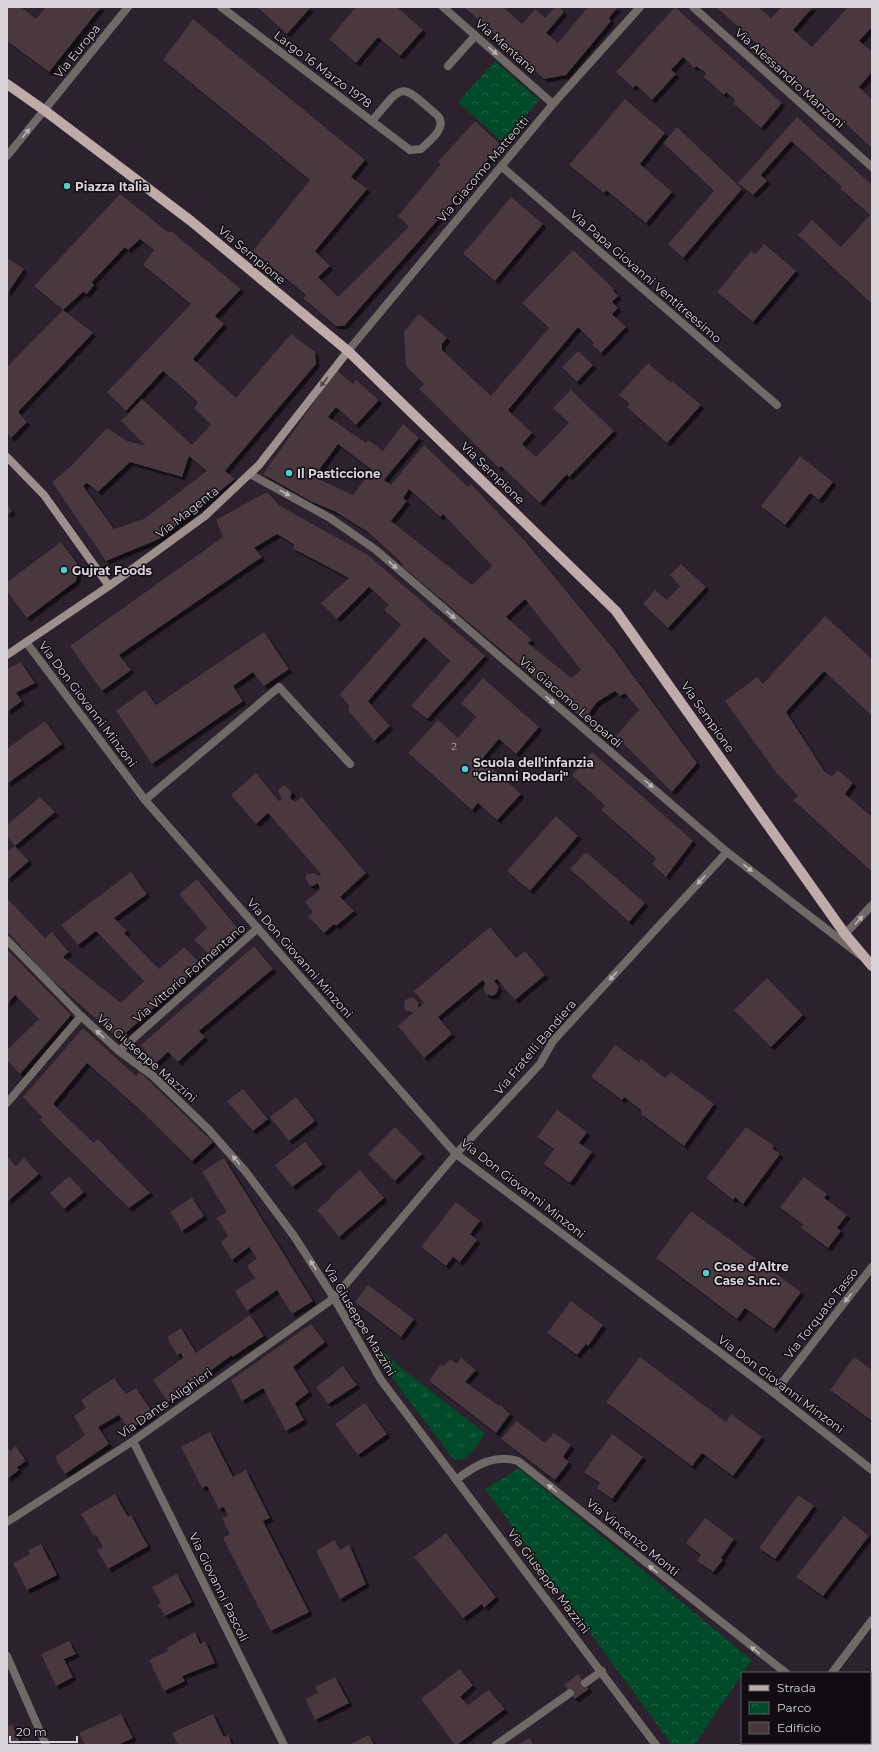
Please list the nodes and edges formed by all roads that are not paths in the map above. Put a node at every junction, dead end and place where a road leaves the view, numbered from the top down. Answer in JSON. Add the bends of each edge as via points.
{"nodes":[{"id":1,"x":128,"y":7,"type":"edge"},
{"id":2,"x":221,"y":7,"type":"edge"},
{"id":3,"x":443,"y":7,"type":"edge"},
{"id":4,"x":640,"y":7,"type":"edge"},
{"id":5,"x":693,"y":7,"type":"edge"},
{"id":6,"x":475,"y":36,"type":"junction"},
{"id":7,"x":448,"y":66,"type":"dead end"},
{"id":8,"x":7,"y":84,"type":"edge"},
{"id":9,"x":553,"y":104,"type":"junction"},
{"id":10,"x":44,"y":110,"type":"junction"},
{"id":11,"x":372,"y":121,"type":"junction"},
{"id":12,"x":7,"y":156,"type":"edge"},
{"id":13,"x":501,"y":166,"type":"junction"},
{"id":14,"x":872,"y":167,"type":"edge"},
{"id":15,"x":348,"y":351,"type":"junction"},
{"id":16,"x":777,"y":405,"type":"dead end"},
{"id":17,"x":7,"y":457,"type":"edge"},
{"id":18,"x":250,"y":474,"type":"junction"},
{"id":19,"x":110,"y":586,"type":"junction"},
{"id":20,"x":26,"y":642,"type":"junction"},
{"id":21,"x":7,"y":655,"type":"edge"},
{"id":22,"x":350,"y":764,"type":"dead end"},
{"id":23,"x":145,"y":800,"type":"junction"},
{"id":24,"x":727,"y":852,"type":"junction"},
{"id":25,"x":872,"y":905,"type":"edge"},
{"id":26,"x":258,"y":928,"type":"junction"},
{"id":27,"x":845,"y":934,"type":"junction"},
{"id":28,"x":7,"y":940,"type":"edge"},
{"id":29,"x":870,"y":964,"type":"edge"},
{"id":30,"x":81,"y":1016,"type":"junction"},
{"id":31,"x":119,"y":1051,"type":"junction"},
{"id":32,"x":7,"y":1103,"type":"edge"},
{"id":33,"x":456,"y":1154,"type":"junction"},
{"id":34,"x":872,"y":1267,"type":"edge"},
{"id":35,"x":334,"y":1298,"type":"junction"},
{"id":36,"x":774,"y":1393,"type":"junction"},
{"id":37,"x":133,"y":1440,"type":"junction"},
{"id":38,"x":872,"y":1470,"type":"edge"},
{"id":39,"x":457,"y":1479,"type":"junction"},
{"id":40,"x":7,"y":1522,"type":"edge"},
{"id":41,"x":872,"y":1620,"type":"edge"},
{"id":42,"x":7,"y":1656,"type":"edge"},
{"id":43,"x":602,"y":1671,"type":"junction"},
{"id":44,"x":785,"y":1672,"type":"edge"},
{"id":45,"x":833,"y":1672,"type":"edge"},
{"id":46,"x":585,"y":1683,"type":"dead end"},
{"id":47,"x":570,"y":1693,"type":"dead end"},
{"id":48,"x":46,"y":1745,"type":"edge"},
{"id":49,"x":284,"y":1745,"type":"edge"},
{"id":50,"x":496,"y":1745,"type":"edge"},
{"id":51,"x":656,"y":1745,"type":"edge"}],
"edges":[{"from":1,"to":10,"type":"street","name":"Via Europa"},
{"from":2,"to":11,"type":"street","name":"Largo 16 Marzo 1978"},
{"from":3,"to":6,"type":"street","name":"Via Mentana"},
{"from":4,"to":9,"type":"street","name":"Via Giacomo Matteotti"},
{"from":5,"to":14,"type":"street","name":"Via Alessandro Manzoni"},
{"from":6,"to":7,"type":"street"},
{"from":6,"to":9,"type":"street","name":"Via Mentana","one_way":true},
{"from":8,"to":10,"type":"main road","name":"Via Sempione"},
{"from":9,"to":13,"type":"street","name":"Via Giacomo Matteotti"},
{"from":12,"to":10,"type":"street","one_way":true},
{"from":10,"to":15,"type":"main road","name":"Via Sempione","via":[[191,222]]},
{"from":11,"to":11,"type":"street","name":"Largo 16 Marzo 1978","via":[[410,150],[421,149],[437,132],[441,118],[406,90],[394,94]]},
{"from":13,"to":15,"type":"street","name":"Via Giacomo Matteotti"},
{"from":13,"to":16,"type":"street","name":"Via Papa Giovanni Ventitreesimo"},
{"from":15,"to":18,"type":"street","name":"Via Magenta","one_way":true},
{"from":15,"to":27,"type":"main road","name":"Via Sempione","via":[[616,611]]},
{"from":17,"to":19,"type":"street","via":[[44,495]]},
{"from":18,"to":19,"type":"street","name":"Via Magenta","via":[[205,516]]},
{"from":18,"to":24,"type":"street","name":"Via Giacomo Leopardi","one_way":true,"via":[[330,518],[376,550]]},
{"from":19,"to":20,"type":"street","name":"Via Magenta"},
{"from":20,"to":21,"type":"street","name":"Via Magenta"},
{"from":20,"to":23,"type":"street","name":"Via Don Giovanni Minzoni"},
{"from":22,"to":23,"type":"street","via":[[279,687]]},
{"from":23,"to":26,"type":"street","name":"Via Don Giovanni Minzoni"},
{"from":24,"to":29,"type":"street","name":"Via Giacomo Leopardi","one_way":true},
{"from":24,"to":33,"type":"street","name":"Via Fratelli Bandiera","one_way":true,"via":[[553,1041],[540,1064]]},
{"from":27,"to":25,"type":"street","one_way":true},
{"from":26,"to":31,"type":"street","name":"Via Vittorio Formentano"},
{"from":26,"to":33,"type":"street","name":"Via Don Giovanni Minzoni"},
{"from":27,"to":29,"type":"main road","name":"Via Sempione"},
{"from":28,"to":30,"type":"street","name":"Via Giuseppe Mazzini"},
{"from":31,"to":30,"type":"street","name":"Via Giuseppe Mazzini","one_way":true},
{"from":30,"to":32,"type":"street"},
{"from":35,"to":31,"type":"street","name":"Via Giuseppe Mazzini","one_way":true,"via":[[294,1236],[236,1160],[153,1076]]},
{"from":33,"to":35,"type":"street","name":"Via Fratelli Bandiera"},
{"from":33,"to":36,"type":"street","name":"Via Don Giovanni Minzoni"},
{"from":34,"to":36,"type":"street","name":"Via Torquato Tasso","one_way":true},
{"from":35,"to":37,"type":"street","name":"Via Dante Alighieri"},
{"from":35,"to":39,"type":"street","name":"Via Giuseppe Mazzini","via":[[382,1380]]},
{"from":36,"to":38,"type":"street","name":"Via Don Giovanni Minzoni"},
{"from":37,"to":40,"type":"street","name":"Via Dante Alighieri"},
{"from":37,"to":49,"type":"street","name":"Via Giovanni Pascoli"},
{"from":39,"to":43,"type":"street","name":"Via Giuseppe Mazzini"},
{"from":44,"to":39,"type":"street","name":"Via Vincenzo Monti","one_way":true,"via":[[518,1461],[500,1458],[488,1461],[475,1466]]},
{"from":41,"to":45,"type":"street"},
{"from":42,"to":48,"type":"street"},
{"from":43,"to":46,"type":"street"},
{"from":43,"to":51,"type":"street","name":"Via Giuseppe Mazzini"},
{"from":47,"to":50,"type":"street"}]}
